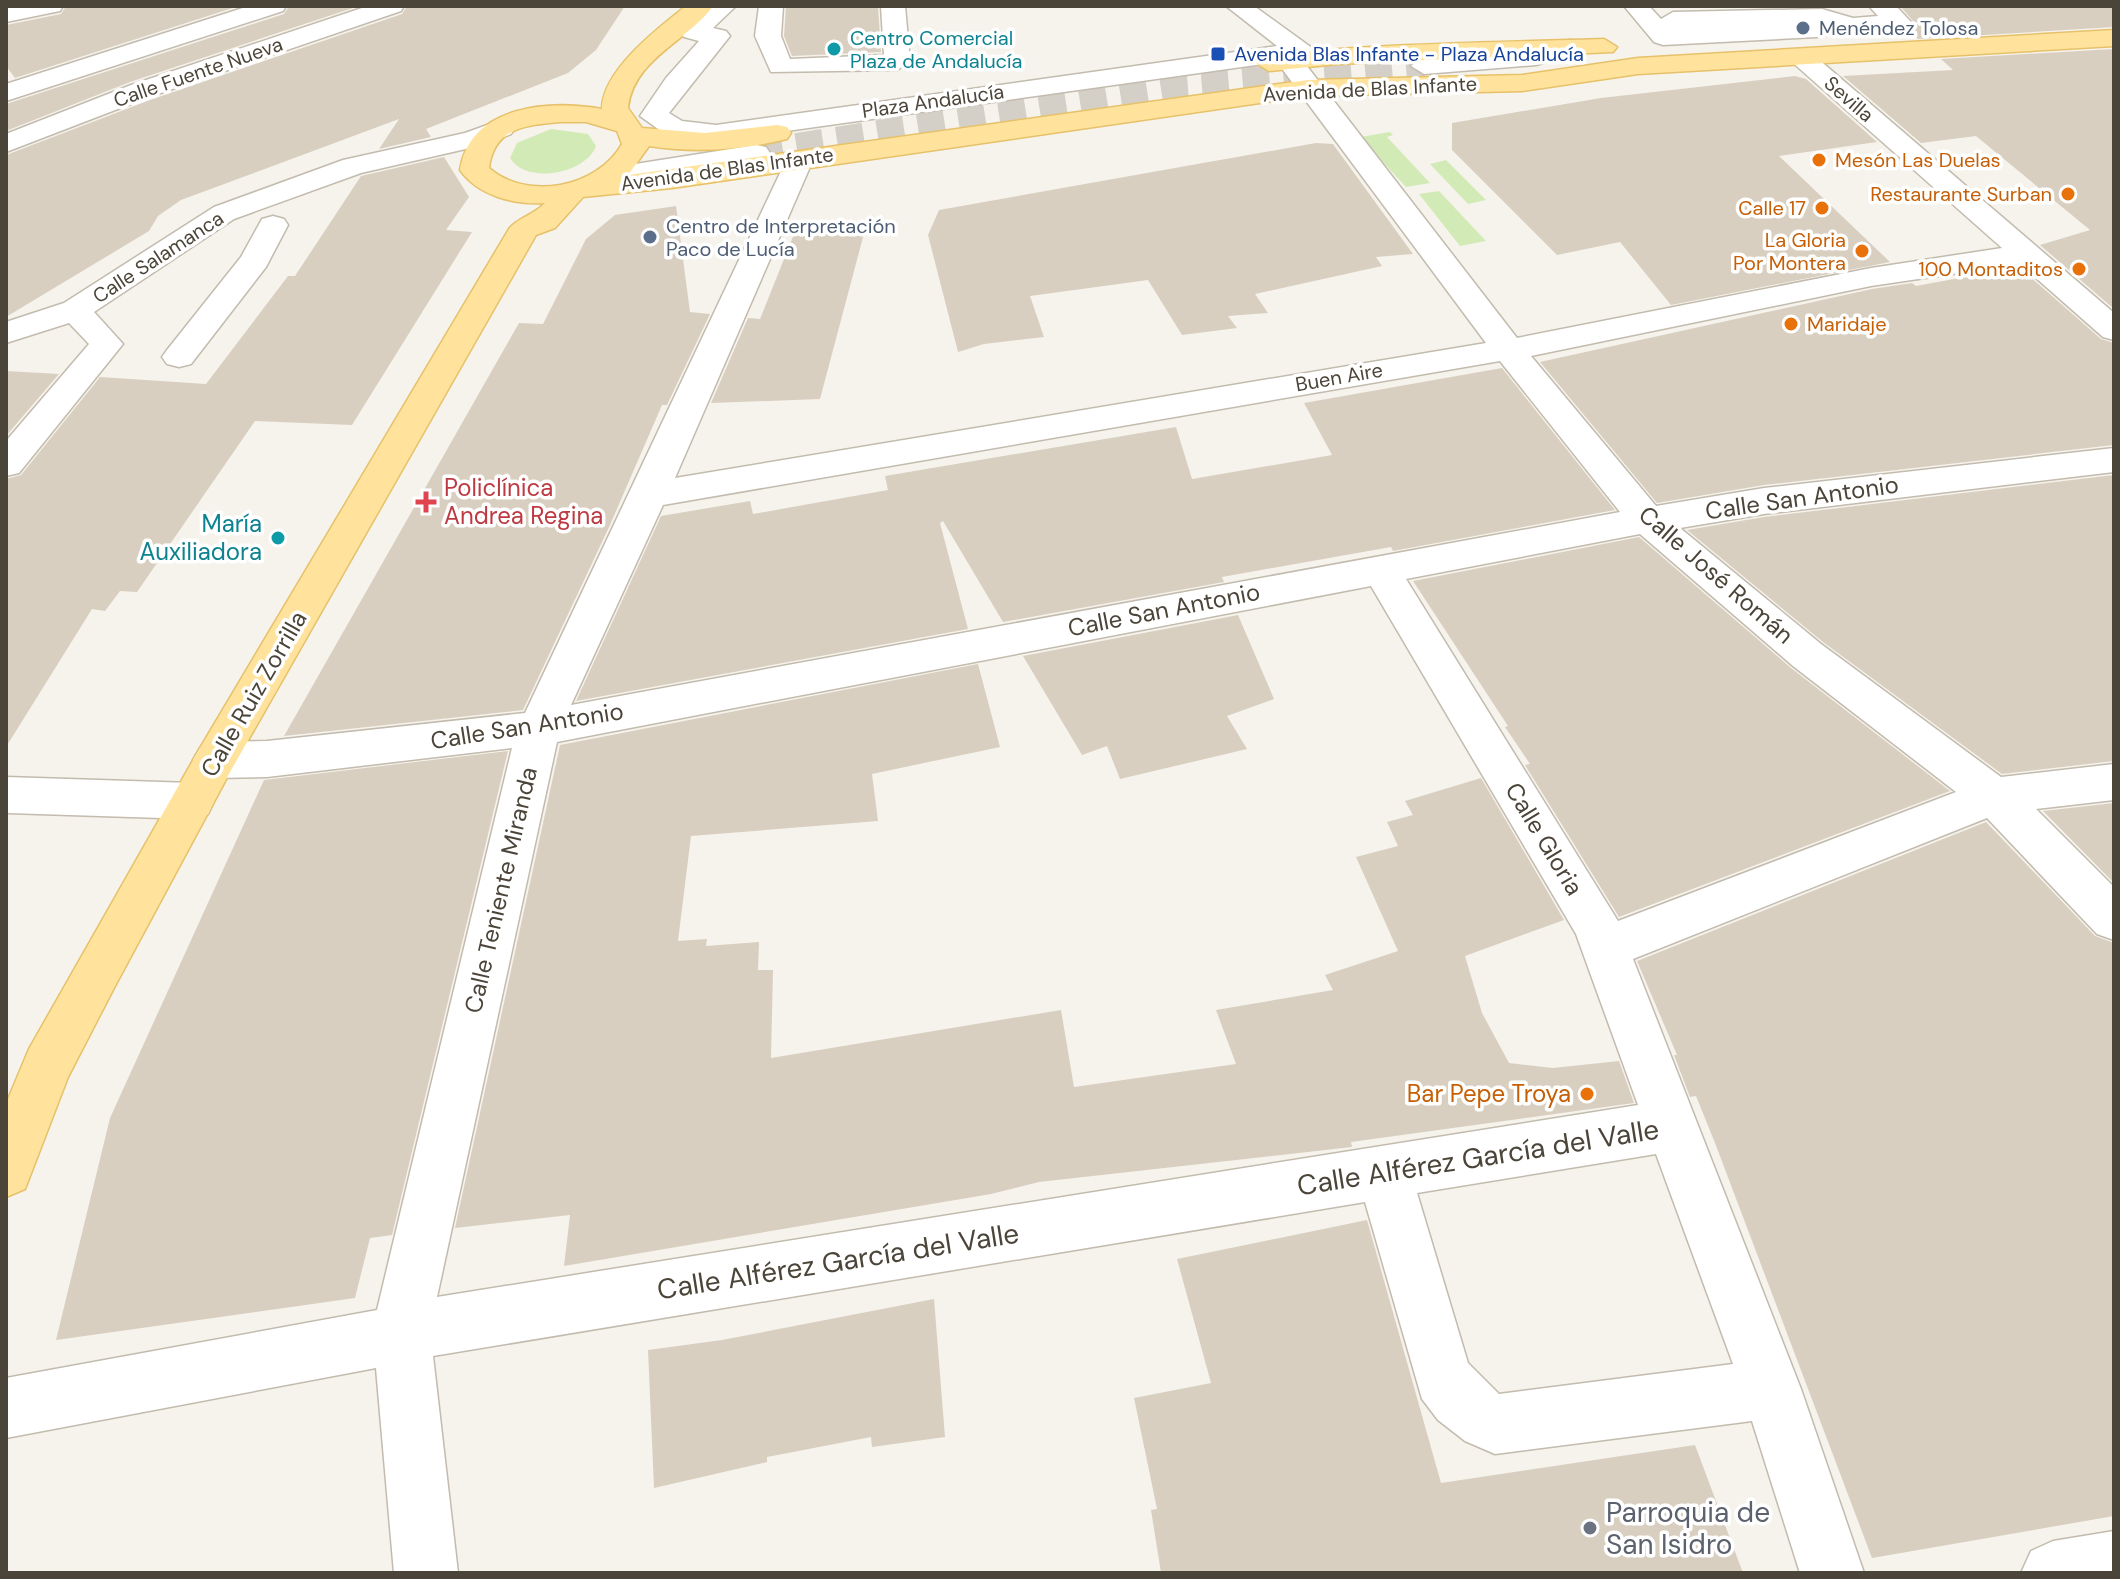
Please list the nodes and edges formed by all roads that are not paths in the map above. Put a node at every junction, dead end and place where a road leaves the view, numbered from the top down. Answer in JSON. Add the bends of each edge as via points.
{"nodes":[{"id":1,"x":51,"y":6,"type":"edge"},
{"id":2,"x":274,"y":6,"type":"edge"},
{"id":3,"x":392,"y":6,"type":"edge"},
{"id":4,"x":675,"y":6,"type":"edge"},
{"id":5,"x":701,"y":6,"type":"edge"},
{"id":6,"x":724,"y":6,"type":"edge"},
{"id":7,"x":771,"y":6,"type":"edge"},
{"id":8,"x":893,"y":6,"type":"edge"},
{"id":9,"x":1238,"y":6,"type":"edge"},
{"id":10,"x":1617,"y":6,"type":"edge"},
{"id":11,"x":1636,"y":6,"type":"edge"},
{"id":12,"x":1881,"y":6,"type":"edge"},
{"id":13,"x":347,"y":12,"type":"edge"},
{"id":14,"x":6,"y":15,"type":"edge"},
{"id":15,"x":1749,"y":23,"type":"dead end"},
{"id":16,"x":2104,"y":25,"type":"edge"},
{"id":17,"x":1854,"y":36,"type":"junction"},
{"id":18,"x":1648,"y":45,"type":"junction"},
{"id":19,"x":1570,"y":48,"type":"junction"},
{"id":20,"x":1801,"y":57,"type":"junction"},
{"id":21,"x":1424,"y":66,"type":"tunnel mouth"},
{"id":22,"x":1298,"y":74,"type":"junction"},
{"id":23,"x":6,"y":93,"type":"edge"},
{"id":24,"x":559,"y":112,"type":"junction"},
{"id":25,"x":501,"y":128,"type":"junction"},
{"id":26,"x":631,"y":138,"type":"junction"},
{"id":27,"x":6,"y":144,"type":"edge"},
{"id":28,"x":402,"y":154,"type":"junction"},
{"id":29,"x":777,"y":157,"type":"junction"},
{"id":30,"x":704,"y":161,"type":"junction"},
{"id":31,"x":340,"y":170,"type":"junction"},
{"id":32,"x":474,"y":170,"type":"junction"},
{"id":33,"x":583,"y":187,"type":"junction"},
{"id":34,"x":510,"y":192,"type":"junction"},
{"id":35,"x":224,"y":213,"type":"junction"},
{"id":36,"x":273,"y":225,"type":"junction"},
{"id":37,"x":524,"y":229,"type":"junction"},
{"id":38,"x":2027,"y":254,"type":"junction"},
{"id":39,"x":75,"y":310,"type":"junction"},
{"id":40,"x":2114,"y":330,"type":"edge"},
{"id":41,"x":6,"y":333,"type":"edge"},
{"id":42,"x":1508,"y":349,"type":"junction"},
{"id":43,"x":179,"y":357,"type":"dead end"},
{"id":44,"x":2114,"y":460,"type":"edge"},
{"id":45,"x":6,"y":464,"type":"edge"},
{"id":46,"x":649,"y":495,"type":"junction"},
{"id":47,"x":1647,"y":520,"type":"junction"},
{"id":48,"x":1381,"y":570,"type":"junction"},
{"id":49,"x":539,"y":728,"type":"junction"},
{"id":50,"x":215,"y":760,"type":"junction"},
{"id":51,"x":2114,"y":782,"type":"edge"},
{"id":52,"x":8,"y":795,"type":"dead end"},
{"id":53,"x":1994,"y":796,"type":"junction"},
{"id":54,"x":192,"y":801,"type":"junction"},
{"id":55,"x":2114,"y":919,"type":"edge"},
{"id":56,"x":1605,"y":948,"type":"junction"},
{"id":57,"x":1672,"y":1125,"type":"junction"},
{"id":58,"x":6,"y":1170,"type":"edge"},
{"id":59,"x":1384,"y":1172,"type":"junction"},
{"id":60,"x":401,"y":1332,"type":"junction"},
{"id":61,"x":1771,"y":1389,"type":"junction"},
{"id":62,"x":6,"y":1408,"type":"edge"},
{"id":63,"x":2114,"y":1563,"type":"edge"},
{"id":64,"x":426,"y":1573,"type":"edge"},
{"id":65,"x":1832,"y":1573,"type":"edge"},
{"id":66,"x":2053,"y":1573,"type":"edge"}],
"edges":[{"from":1,"to":14,"type":"street"},
{"from":2,"to":23,"type":"street"},
{"from":3,"to":13,"type":"street","name":"Calle Fuente Nueva"},
{"from":4,"to":24,"type":"main road","via":[[580,100]]},
{"from":5,"to":26,"type":"main road","via":[[653,48],[618,90],[613,102]]},
{"from":6,"to":9,"type":"street","name":"Plaza Andalucía","via":[[693,32],[717,36],[654,116],[675,128],[716,133],[1254,55],[1303,53]]},
{"from":7,"to":8,"type":"street","name":"Plaza Andalucía","via":[[768,36],[780,67],[897,62]]},
{"from":10,"to":18,"type":"street"},
{"from":11,"to":12,"type":"street","via":[[1663,37],[1817,30],[1695,33],[1673,19],[1822,16],[1851,26],[1899,22]]},
{"from":13,"to":27,"type":"street","name":"Calle Fuente Nueva"},
{"from":15,"to":17,"type":"street","via":[[1814,23]]},
{"from":16,"to":17,"type":"main road","name":"Avenida de Blas Infante"},
{"from":16,"to":20,"type":"main road","name":"Avenida de Blas Infante"},
{"from":17,"to":18,"type":"main road","name":"Avenida de Blas Infante"},
{"from":18,"to":19,"type":"main road","name":"Avenida de Blas Infante"},
{"from":19,"to":21,"type":"street","via":[[1536,57]]},
{"from":19,"to":22,"type":"main road","name":"Avenida de Blas Infante"},
{"from":20,"to":22,"type":"main road","name":"Avenida de Blas Infante","via":[[1638,66],[1522,83]]},
{"from":20,"to":38,"type":"street","name":"Sevilla"},
{"from":22,"to":26,"type":"main road","name":"Avenida de Blas Infante","via":[[704,143]]},
{"from":22,"to":29,"type":"main road","name":"Avenida de Blas Infante"},
{"from":22,"to":42,"type":"street","name":"Calle José Román"},
{"from":24,"to":25,"type":"main road"},
{"from":24,"to":26,"type":"main road","name":"Avenida de Blas Infante","via":[[598,113]]},
{"from":25,"to":28,"type":"street","name":"Calle Salamanca"},
{"from":25,"to":32,"type":"main road","via":[[478,148]]},
{"from":26,"to":30,"type":"street","via":[[649,159]]},
{"from":26,"to":33,"type":"main road","via":[[625,165]]},
{"from":28,"to":31,"type":"street","name":"Calle Salamanca"},
{"from":28,"to":32,"type":"street","name":"Calle Salamanca"},
{"from":29,"to":30,"type":"street"},
{"from":29,"to":33,"type":"main road","name":"Avenida de Blas Infante"},
{"from":29,"to":46,"type":"street","name":"Calle Teniente Miranda"},
{"from":30,"to":33,"type":"street"},
{"from":31,"to":35,"type":"street","name":"Calle Salamanca"},
{"from":31,"to":36,"type":"street","via":[[297,196]]},
{"from":32,"to":34,"type":"main road","via":[[493,187]]},
{"from":33,"to":34,"type":"main road","name":"Avenida de Blas Infante","via":[[530,195]]},
{"from":33,"to":37,"type":"main road","name":"Calle Ruiz Zorrilla","via":[[544,222]]},
{"from":34,"to":37,"type":"main road","via":[[515,219]]},
{"from":35,"to":36,"type":"street","via":[[245,212]]},
{"from":35,"to":39,"type":"street","name":"Calle Salamanca"},
{"from":36,"to":43,"type":"street","via":[[255,260]]},
{"from":37,"to":50,"type":"main road","name":"Calle Ruiz Zorrilla"},
{"from":38,"to":40,"type":"street","name":"Sevilla"},
{"from":38,"to":42,"type":"street","name":"Buen Aire","via":[[1871,277]]},
{"from":39,"to":41,"type":"street","name":"Calle Salamanca"},
{"from":39,"to":45,"type":"street","via":[[107,344]]},
{"from":42,"to":46,"type":"street","name":"Buen Aire"},
{"from":42,"to":47,"type":"street","name":"Calle José Román"},
{"from":44,"to":47,"type":"street","name":"Calle San Antonio"},
{"from":46,"to":49,"type":"street","name":"Calle Teniente Miranda"},
{"from":47,"to":48,"type":"street","name":"Calle San Antonio"},
{"from":47,"to":53,"type":"street","name":"Calle José Román","via":[[1807,655]]},
{"from":48,"to":49,"type":"street","name":"Calle San Antonio"},
{"from":48,"to":56,"type":"street","name":"Calle Gloria","via":[[1597,926]]},
{"from":49,"to":50,"type":"street","name":"Calle San Antonio","via":[[267,759]]},
{"from":49,"to":60,"type":"street","name":"Calle Teniente Miranda"},
{"from":50,"to":54,"type":"main road","name":"Calle Ruiz Zorrilla"},
{"from":51,"to":53,"type":"street"},
{"from":52,"to":54,"type":"street"},
{"from":53,"to":55,"type":"street","name":"Calle José Román"},
{"from":53,"to":56,"type":"street"},
{"from":54,"to":58,"type":"main road","name":"Calle Ruiz Zorrilla","via":[[47,1066]]},
{"from":56,"to":57,"type":"street","name":"Calle Gloria"},
{"from":57,"to":59,"type":"street","name":"Calle Alférez García del Valle"},
{"from":57,"to":61,"type":"street","name":"Calle Gloria"},
{"from":59,"to":60,"type":"street","name":"Calle Alférez García del Valle"},
{"from":59,"to":61,"type":"street","via":[[1443,1378],[1456,1399],[1475,1414],[1495,1424]]},
{"from":60,"to":62,"type":"street","name":"Calle Alférez García del Valle","via":[[352,1346]]},
{"from":60,"to":64,"type":"street","name":"Calle Teniente Miranda"},
{"from":61,"to":65,"type":"street","name":"Calle Gloria"},
{"from":63,"to":66,"type":"street"}]}
